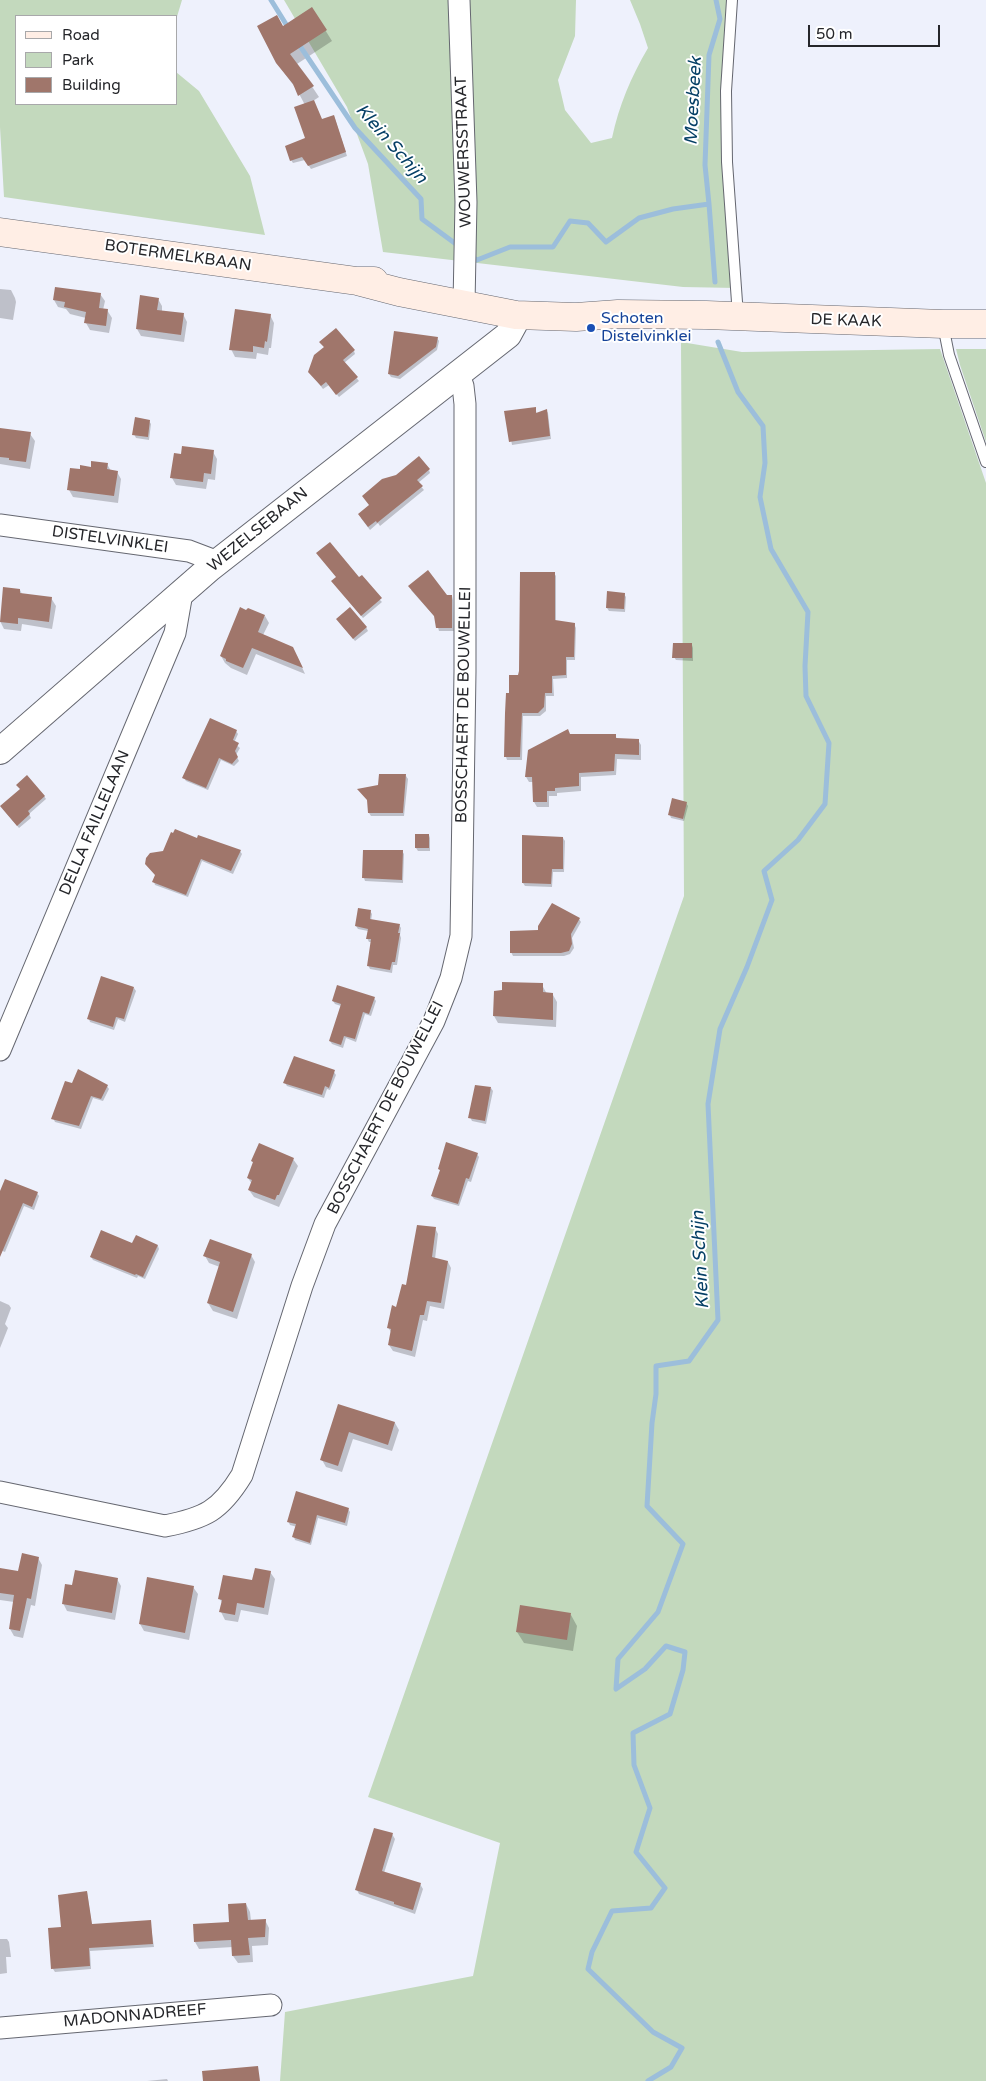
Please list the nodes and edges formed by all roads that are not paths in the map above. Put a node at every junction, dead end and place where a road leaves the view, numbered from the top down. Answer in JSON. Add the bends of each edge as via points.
{"nodes":[{"id":1,"x":459,"y":0,"type":"edge"},
{"id":2,"x":732,"y":0,"type":"edge"},
{"id":3,"x":0,"y":232,"type":"edge"},
{"id":4,"x":465,"y":296,"type":"junction"},
{"id":5,"x":618,"y":314,"type":"junction"},
{"id":6,"x":516,"y":315,"type":"junction"},
{"id":7,"x":706,"y":315,"type":"joint"},
{"id":8,"x":738,"y":317,"type":"junction"},
{"id":9,"x":943,"y":324,"type":"junction"},
{"id":10,"x":986,"y":324,"type":"edge"},
{"id":11,"x":459,"y":375,"type":"junction"},
{"id":12,"x":986,"y":462,"type":"edge"},
{"id":13,"x":0,"y":525,"type":"edge"},
{"id":14,"x":218,"y":562,"type":"junction"},
{"id":15,"x":182,"y":593,"type":"junction"},
{"id":16,"x":0,"y":751,"type":"edge"},
{"id":17,"x":0,"y":1050,"type":"edge"},
{"id":18,"x":0,"y":1492,"type":"edge"},
{"id":19,"x":271,"y":2005,"type":"dead end"},
{"id":20,"x":0,"y":2028,"type":"edge"}],
"edges":[{"from":1,"to":4,"type":"street","name":"WOUWERSSTRAAT","via":[[466,202]]},
{"from":2,"to":8,"type":"lane","via":[[726,100]]},
{"from":3,"to":4,"type":"main road","name":"BOTERMELKBAAN"},
{"from":4,"to":5,"type":"main road","name":"BOTERMELKBAAN"},
{"from":4,"to":6,"type":"main road","name":"BOTERMELKBAAN"},
{"from":5,"to":6,"type":"main road","name":"BOTERMELKBAAN","via":[[576,317]]},
{"from":5,"to":7,"type":"main road","name":"BOTERMELKBAAN"},
{"from":6,"to":11,"type":"street","name":"WEZELSEBAAN","via":[[508,335]]},
{"from":7,"to":8,"type":"main road","name":"DE KAAK"},
{"from":8,"to":9,"type":"main road","name":"DE KAAK"},
{"from":9,"to":10,"type":"main road","name":"DE KAAK"},
{"from":9,"to":12,"type":"lane","via":[[949,355]]},
{"from":11,"to":14,"type":"street","name":"WEZELSEBAAN"},
{"from":11,"to":18,"type":"street","name":"BOSSCHAERT DE BOUWELLEI","via":[[465,404],[461,936],[451,978],[434,1021],[325,1224],[242,1475],[230,1495],[214,1509],[192,1521],[165,1526]]},
{"from":13,"to":14,"type":"street","name":"DISTELVINKLEI","via":[[189,551]]},
{"from":14,"to":15,"type":"street","name":"WEZELSEBAAN"},
{"from":15,"to":16,"type":"street","name":"WEZELSEBAAN"},
{"from":15,"to":17,"type":"street","name":"DELLA FAILLELAAN","via":[[175,633]]},
{"from":19,"to":20,"type":"street","name":"MADONNADREEF"}]}
